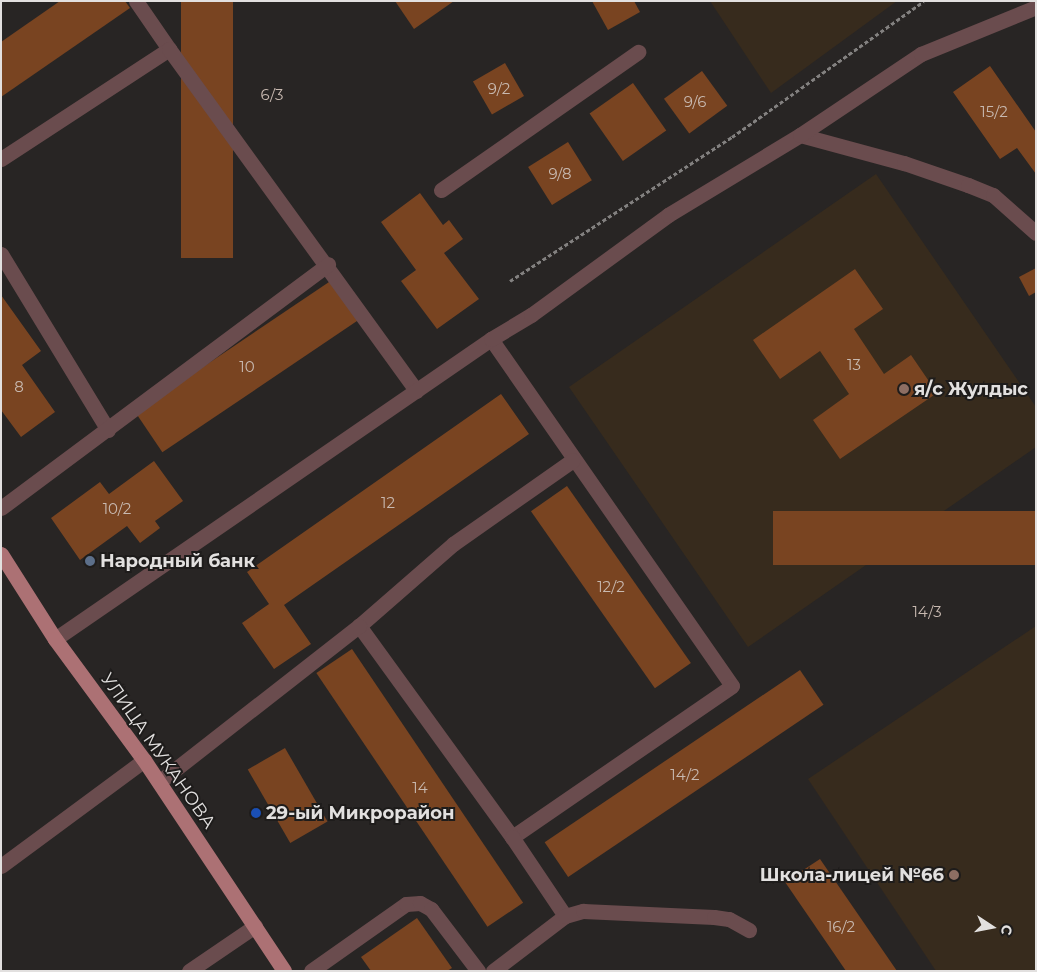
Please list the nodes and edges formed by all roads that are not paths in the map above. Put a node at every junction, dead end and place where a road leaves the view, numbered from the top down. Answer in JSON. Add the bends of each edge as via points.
{"nodes":[{"id":1,"x":136,"y":1,"type":"edge"},
{"id":2,"x":1036,"y":7,"type":"edge"},
{"id":3,"x":169,"y":49,"type":"junction"},
{"id":4,"x":638,"y":52,"type":"dead end"},
{"id":5,"x":800,"y":135,"type":"junction"},
{"id":6,"x":1,"y":159,"type":"edge"},
{"id":7,"x":441,"y":190,"type":"dead end"},
{"id":8,"x":1036,"y":233,"type":"edge"},
{"id":9,"x":1,"y":254,"type":"edge"},
{"id":10,"x":328,"y":264,"type":"junction"},
{"id":11,"x":491,"y":339,"type":"junction"},
{"id":12,"x":417,"y":391,"type":"junction"},
{"id":13,"x":108,"y":430,"type":"junction"},
{"id":14,"x":573,"y":460,"type":"junction"},
{"id":15,"x":1,"y":508,"type":"edge"},
{"id":16,"x":1,"y":554,"type":"edge"},
{"id":17,"x":359,"y":626,"type":"junction"},
{"id":18,"x":56,"y":639,"type":"junction"},
{"id":19,"x":144,"y":760,"type":"junction"},
{"id":20,"x":159,"y":782,"type":"junction"},
{"id":21,"x":512,"y":837,"type":"junction"},
{"id":22,"x":1,"y":866,"type":"edge"},
{"id":23,"x":565,"y":916,"type":"junction"},
{"id":24,"x":255,"y":926,"type":"junction"},
{"id":25,"x":749,"y":930,"type":"dead end"},
{"id":26,"x":189,"y":971,"type":"edge"},
{"id":27,"x":284,"y":971,"type":"edge"},
{"id":28,"x":311,"y":971,"type":"edge"},
{"id":29,"x":478,"y":971,"type":"edge"},
{"id":30,"x":493,"y":971,"type":"edge"}],
"edges":[{"from":1,"to":3,"type":"street"},
{"from":2,"to":5,"type":"street","via":[[921,54]]},
{"from":3,"to":6,"type":"street"},
{"from":3,"to":10,"type":"street"},
{"from":4,"to":7,"type":"street"},
{"from":5,"to":8,"type":"street","via":[[904,163],[968,185],[993,196]]},
{"from":5,"to":11,"type":"street","via":[[668,215],[531,315]]},
{"from":9,"to":13,"type":"street"},
{"from":10,"to":12,"type":"street"},
{"from":10,"to":13,"type":"street"},
{"from":11,"to":12,"type":"street"},
{"from":11,"to":14,"type":"street"},
{"from":12,"to":18,"type":"street"},
{"from":13,"to":15,"type":"street"},
{"from":14,"to":17,"type":"street","via":[[453,544]]},
{"from":14,"to":21,"type":"street","via":[[732,686]]},
{"from":16,"to":18,"type":"main road","name":"УЛИЦА МУКАНОВА"},
{"from":17,"to":20,"type":"street"},
{"from":17,"to":21,"type":"street"},
{"from":18,"to":19,"type":"main road","name":"УЛИЦА МУКАНОВА"},
{"from":19,"to":20,"type":"main road","name":"УЛИЦА МУКАНОВА"},
{"from":19,"to":22,"type":"street"},
{"from":20,"to":24,"type":"main road","name":"УЛИЦА МУКАНОВА"},
{"from":21,"to":23,"type":"street"},
{"from":23,"to":25,"type":"street","via":[[583,911],[714,917],[729,919]]},
{"from":23,"to":30,"type":"street"},
{"from":24,"to":26,"type":"street"},
{"from":24,"to":27,"type":"main road","name":"УЛИЦА МУКАНОВА"},
{"from":28,"to":29,"type":"street","via":[[406,904],[420,903],[431,909]]}]}
